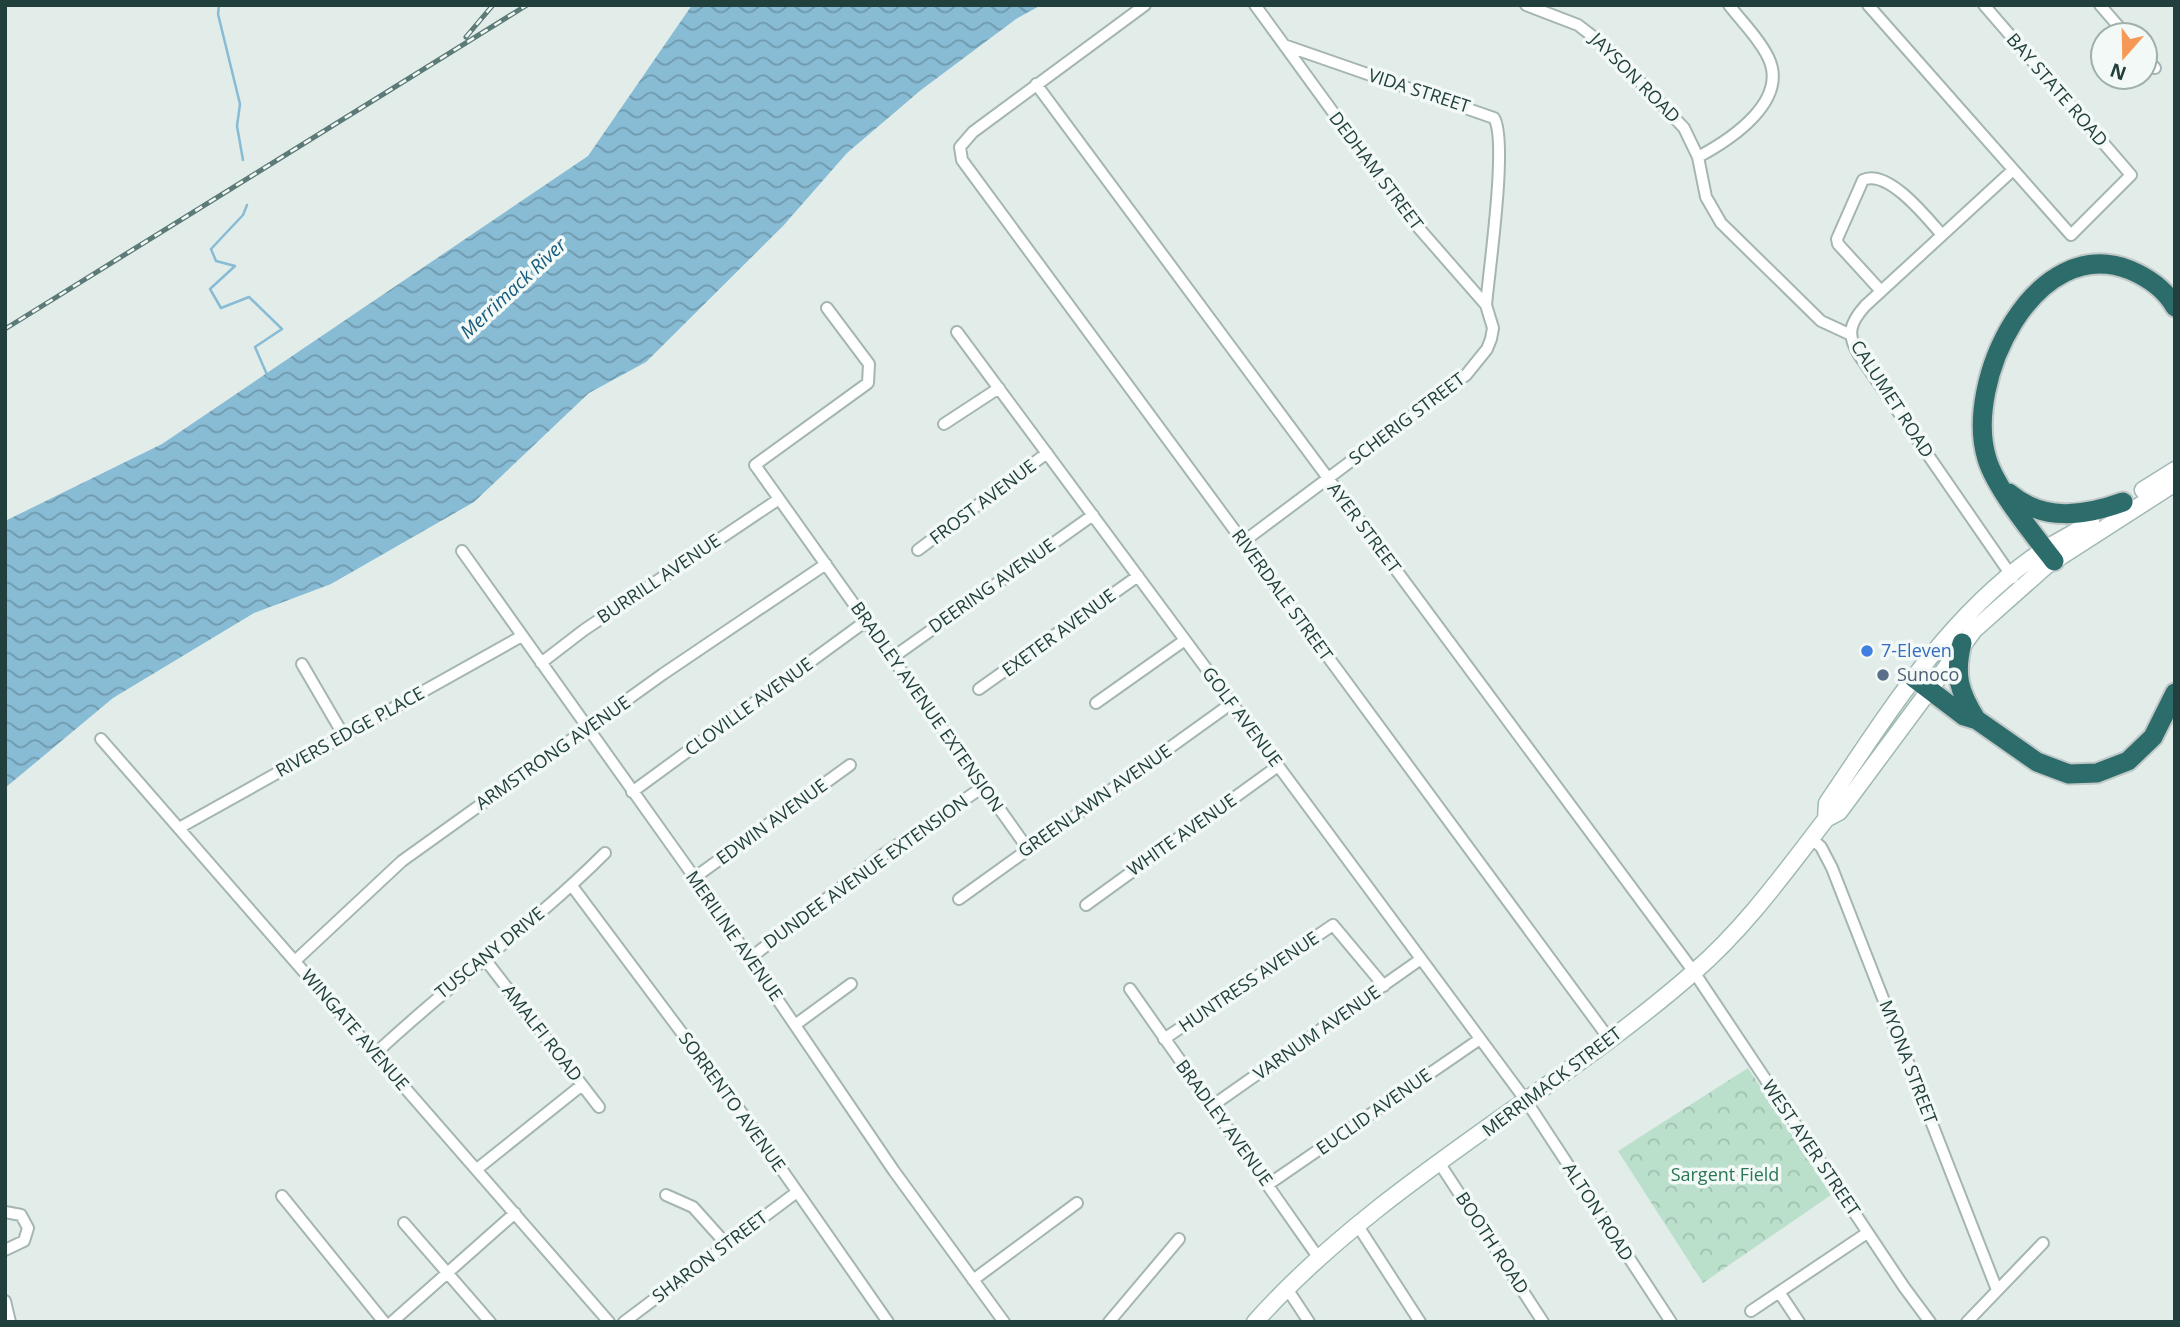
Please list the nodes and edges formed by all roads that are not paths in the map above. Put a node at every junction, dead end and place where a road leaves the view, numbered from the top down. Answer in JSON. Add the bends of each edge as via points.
{"nodes":[{"id":1,"x":1145,"y":5,"type":"edge"},
{"id":2,"x":1255,"y":5,"type":"edge"},
{"id":3,"x":1526,"y":5,"type":"edge"},
{"id":4,"x":1729,"y":5,"type":"edge"},
{"id":5,"x":1868,"y":5,"type":"edge"},
{"id":6,"x":1984,"y":5,"type":"edge"},
{"id":7,"x":2099,"y":5,"type":"edge"},
{"id":8,"x":2113,"y":21,"type":"edge"},
{"id":9,"x":1284,"y":45,"type":"junction"},
{"id":10,"x":1036,"y":84,"type":"junction"},
{"id":11,"x":1698,"y":157,"type":"junction"},
{"id":12,"x":2013,"y":170,"type":"junction"},
{"id":13,"x":1942,"y":235,"type":"junction"},
{"id":14,"x":1881,"y":291,"type":"junction"},
{"id":15,"x":1486,"y":305,"type":"junction"},
{"id":16,"x":2175,"y":307,"type":"edge"},
{"id":17,"x":827,"y":309,"type":"dead end"},
{"id":18,"x":957,"y":332,"type":"dead end"},
{"id":19,"x":1849,"y":334,"type":"junction"},
{"id":20,"x":999,"y":388,"type":"junction"},
{"id":21,"x":944,"y":424,"type":"dead end"},
{"id":22,"x":1047,"y":453,"type":"junction"},
{"id":23,"x":2175,"y":470,"type":"edge"},
{"id":24,"x":1328,"y":479,"type":"junction"},
{"id":25,"x":2175,"y":483,"type":"edge"},
{"id":26,"x":2003,"y":488,"type":"junction"},
{"id":27,"x":2153,"y":490,"type":"junction"},
{"id":28,"x":779,"y":499,"type":"junction"},
{"id":29,"x":2123,"y":502,"type":"junction"},
{"id":30,"x":1093,"y":515,"type":"junction"},
{"id":31,"x":1243,"y":542,"type":"junction"},
{"id":32,"x":918,"y":550,"type":"dead end"},
{"id":33,"x":462,"y":551,"type":"dead end"},
{"id":34,"x":2049,"y":555,"type":"junction"},
{"id":35,"x":825,"y":564,"type":"junction"},
{"id":36,"x":1138,"y":576,"type":"junction"},
{"id":37,"x":2015,"y":581,"type":"junction"},
{"id":38,"x":866,"y":621,"type":"junction"},
{"id":39,"x":522,"y":636,"type":"junction"},
{"id":40,"x":1185,"y":640,"type":"junction"},
{"id":41,"x":1962,"y":643,"type":"junction"},
{"id":42,"x":892,"y":658,"type":"junction"},
{"id":43,"x":541,"y":663,"type":"junction"},
{"id":44,"x":302,"y":664,"type":"dead end"},
{"id":45,"x":1921,"y":683,"type":"junction"},
{"id":46,"x":979,"y":690,"type":"dead end"},
{"id":47,"x":2175,"y":693,"type":"edge"},
{"id":48,"x":1096,"y":703,"type":"dead end"},
{"id":49,"x":1232,"y":703,"type":"junction"},
{"id":50,"x":1977,"y":720,"type":"junction"},
{"id":51,"x":588,"y":729,"type":"junction"},
{"id":52,"x":344,"y":736,"type":"junction"},
{"id":53,"x":101,"y":739,"type":"dead end"},
{"id":54,"x":850,"y":765,"type":"dead end"},
{"id":55,"x":1278,"y":766,"type":"junction"},
{"id":56,"x":983,"y":787,"type":"junction"},
{"id":57,"x":632,"y":792,"type":"junction"},
{"id":58,"x":179,"y":828,"type":"junction"},
{"id":59,"x":1811,"y":838,"type":"junction"},
{"id":60,"x":1028,"y":849,"type":"junction"},
{"id":61,"x":605,"y":853,"type":"dead end"},
{"id":62,"x":694,"y":878,"type":"junction"},
{"id":63,"x":572,"y":886,"type":"junction"},
{"id":64,"x":959,"y":899,"type":"dead end"},
{"id":65,"x":1086,"y":905,"type":"dead end"},
{"id":66,"x":484,"y":958,"type":"junction"},
{"id":67,"x":749,"y":959,"type":"junction"},
{"id":68,"x":1421,"y":959,"type":"junction"},
{"id":69,"x":295,"y":961,"type":"junction"},
{"id":70,"x":1694,"y":972,"type":"junction"},
{"id":71,"x":851,"y":984,"type":"dead end"},
{"id":72,"x":1384,"y":986,"type":"junction"},
{"id":73,"x":1130,"y":989,"type":"dead end"},
{"id":74,"x":794,"y":1025,"type":"junction"},
{"id":75,"x":1164,"y":1039,"type":"junction"},
{"id":76,"x":1480,"y":1039,"type":"junction"},
{"id":77,"x":1610,"y":1040,"type":"junction"},
{"id":78,"x":376,"y":1054,"type":"junction"},
{"id":79,"x":582,"y":1085,"type":"junction"},
{"id":80,"x":1527,"y":1102,"type":"junction"},
{"id":81,"x":1212,"y":1106,"type":"junction"},
{"id":82,"x":599,"y":1107,"type":"dead end"},
{"id":83,"x":1440,"y":1164,"type":"junction"},
{"id":84,"x":477,"y":1169,"type":"junction"},
{"id":85,"x":1269,"y":1184,"type":"junction"},
{"id":86,"x":797,"y":1192,"type":"junction"},
{"id":87,"x":666,"y":1195,"type":"dead end"},
{"id":88,"x":282,"y":1196,"type":"dead end"},
{"id":89,"x":1077,"y":1203,"type":"dead end"},
{"id":90,"x":5,"y":1212,"type":"edge"},
{"id":91,"x":515,"y":1213,"type":"junction"},
{"id":92,"x":404,"y":1223,"type":"dead end"},
{"id":93,"x":1358,"y":1226,"type":"junction"},
{"id":94,"x":1867,"y":1233,"type":"junction"},
{"id":95,"x":1179,"y":1239,"type":"dead end"},
{"id":96,"x":2043,"y":1243,"type":"dead end"},
{"id":97,"x":727,"y":1245,"type":"junction"},
{"id":98,"x":5,"y":1250,"type":"edge"},
{"id":99,"x":1318,"y":1257,"type":"junction"},
{"id":100,"x":447,"y":1273,"type":"junction"},
{"id":101,"x":973,"y":1280,"type":"junction"},
{"id":102,"x":1286,"y":1287,"type":"junction"},
{"id":103,"x":1997,"y":1290,"type":"junction"},
{"id":104,"x":1779,"y":1292,"type":"junction"},
{"id":105,"x":5,"y":1301,"type":"edge"},
{"id":106,"x":1751,"y":1311,"type":"dead end"},
{"id":107,"x":10,"y":1322,"type":"edge"},
{"id":108,"x":384,"y":1322,"type":"edge"},
{"id":109,"x":392,"y":1322,"type":"edge"},
{"id":110,"x":490,"y":1322,"type":"edge"},
{"id":111,"x":609,"y":1322,"type":"edge"},
{"id":112,"x":624,"y":1322,"type":"edge"},
{"id":113,"x":888,"y":1322,"type":"edge"},
{"id":114,"x":1004,"y":1322,"type":"edge"},
{"id":115,"x":1109,"y":1322,"type":"edge"},
{"id":116,"x":1255,"y":1322,"type":"edge"},
{"id":117,"x":1309,"y":1322,"type":"edge"},
{"id":118,"x":1420,"y":1322,"type":"edge"},
{"id":119,"x":1543,"y":1322,"type":"edge"},
{"id":120,"x":1671,"y":1322,"type":"edge"},
{"id":121,"x":1799,"y":1322,"type":"edge"},
{"id":122,"x":1930,"y":1322,"type":"edge"},
{"id":123,"x":1967,"y":1322,"type":"edge"}],
"edges":[{"from":1,"to":10,"type":"street"},
{"from":2,"to":9,"type":"street","name":"DEDHAM STREET"},
{"from":3,"to":11,"type":"street","name":"JAYSON ROAD","via":[[1578,25],[1603,43],[1678,119]]},
{"from":4,"to":11,"type":"street","via":[[1769,59],[1772,84],[1753,117],[1726,141]]},
{"from":5,"to":12,"type":"street"},
{"from":6,"to":12,"type":"street","name":"BAY STATE ROAD","via":[[2131,175],[2071,235]]},
{"from":7,"to":8,"type":"street"},
{"from":9,"to":15,"type":"street","name":"DEDHAM STREET","via":[[1410,218]]},
{"from":9,"to":15,"type":"street","name":"VIDA STREET","via":[[1493,118],[1499,126],[1499,153]]},
{"from":10,"to":24,"type":"street","name":"AYER STREET"},
{"from":10,"to":31,"type":"street","name":"RIVERDALE STREET","via":[[973,132],[960,147],[962,160]]},
{"from":11,"to":19,"type":"street","name":"JAYSON ROAD","via":[[1704,193],[1721,223],[1816,317]]},
{"from":12,"to":13,"type":"street","name":"CALUMET ROAD"},
{"from":13,"to":14,"type":"street","name":"CALUMET ROAD"},
{"from":13,"to":14,"type":"street","via":[[1911,199],[1874,178],[1863,180],[1838,244]]},
{"from":14,"to":19,"type":"street","name":"CALUMET ROAD","via":[[1855,318]]},
{"from":15,"to":24,"type":"street","name":"SCHERIG STREET","via":[[1492,336],[1466,375]]},
{"from":16,"to":26,"type":"highway","via":[[2150,280],[2122,267],[2095,264],[2062,274],[2031,300],[1996,354],[1983,400],[1981,423],[1987,460]]},
{"from":17,"to":28,"type":"street","via":[[869,364],[870,376],[863,388],[755,465]]},
{"from":18,"to":20,"type":"street","name":"GOLF AVENUE"},
{"from":19,"to":37,"type":"street","name":"CALUMET ROAD"},
{"from":20,"to":21,"type":"street"},
{"from":20,"to":22,"type":"street","name":"GOLF AVENUE"},
{"from":22,"to":30,"type":"street","name":"GOLF AVENUE"},
{"from":22,"to":32,"type":"street","name":"FROST AVENUE"},
{"from":23,"to":27,"type":"main road"},
{"from":24,"to":31,"type":"street","name":"SCHERIG STREET"},
{"from":24,"to":70,"type":"street","name":"AYER STREET"},
{"from":25,"to":27,"type":"main road"},
{"from":26,"to":29,"type":"highway","via":[[2024,504],[2057,514],[2090,512]]},
{"from":26,"to":34,"type":"highway"},
{"from":27,"to":29,"type":"main road"},
{"from":27,"to":34,"type":"main road"},
{"from":28,"to":35,"type":"street"},
{"from":28,"to":43,"type":"street","name":"BURRILL AVENUE"},
{"from":29,"to":34,"type":"main road"},
{"from":30,"to":36,"type":"street","name":"GOLF AVENUE"},
{"from":30,"to":42,"type":"street","name":"DEERING AVENUE"},
{"from":31,"to":77,"type":"street","name":"RIVERDALE STREET"},
{"from":33,"to":39,"type":"street","name":"MERILINE AVENUE"},
{"from":34,"to":37,"type":"main road"},
{"from":35,"to":38,"type":"street","name":"BRADLEY AVENUE EXTENSION"},
{"from":35,"to":51,"type":"street","name":"ARMSTRONG AVENUE"},
{"from":36,"to":40,"type":"street","name":"GOLF AVENUE"},
{"from":36,"to":46,"type":"street","name":"EXETER AVENUE"},
{"from":37,"to":41,"type":"main road"},
{"from":37,"to":45,"type":"main road","via":[[1953,627]]},
{"from":38,"to":42,"type":"street","name":"BRADLEY AVENUE EXTENSION"},
{"from":38,"to":57,"type":"street","name":"CLOVILLE AVENUE"},
{"from":39,"to":43,"type":"street","name":"MERILINE AVENUE"},
{"from":39,"to":52,"type":"street","name":"RIVERS EDGE PLACE"},
{"from":40,"to":48,"type":"street"},
{"from":40,"to":49,"type":"street","name":"GOLF AVENUE"},
{"from":41,"to":45,"type":"main road"},
{"from":41,"to":50,"type":"highway","via":[[1957,680]]},
{"from":42,"to":56,"type":"street","name":"BRADLEY AVENUE EXTENSION"},
{"from":43,"to":51,"type":"street","name":"MERILINE AVENUE"},
{"from":44,"to":52,"type":"street"},
{"from":45,"to":50,"type":"highway"},
{"from":45,"to":59,"type":"main road","name":"MERRIMACK STREET","via":[[1839,812],[1825,819]]},
{"from":47,"to":50,"type":"highway","via":[[2144,747],[2128,761],[2097,774],[2069,774],[2046,767]]},
{"from":49,"to":55,"type":"street","name":"GOLF AVENUE"},
{"from":49,"to":60,"type":"street","name":"GREENLAWN AVENUE"},
{"from":51,"to":57,"type":"street","name":"MERILINE AVENUE"},
{"from":51,"to":69,"type":"street","name":"ARMSTRONG AVENUE","via":[[402,861]]},
{"from":52,"to":58,"type":"street","name":"RIVERS EDGE PLACE"},
{"from":53,"to":58,"type":"street","name":"WINGATE AVENUE"},
{"from":54,"to":62,"type":"street","name":"EDWIN AVENUE"},
{"from":55,"to":65,"type":"street","name":"WHITE AVENUE"},
{"from":55,"to":68,"type":"street","name":"GOLF AVENUE"},
{"from":56,"to":60,"type":"street","name":"BRADLEY AVENUE EXTENSION"},
{"from":56,"to":67,"type":"street","name":"DUNDEE AVENUE EXTENSION","via":[[884,854]]},
{"from":57,"to":62,"type":"street","name":"MERILINE AVENUE"},
{"from":58,"to":69,"type":"street","name":"WINGATE AVENUE"},
{"from":59,"to":70,"type":"main road","name":"MERRIMACK STREET","via":[[1747,918]]},
{"from":59,"to":103,"type":"street","name":"MYONA STREET","via":[[1832,868]]},
{"from":60,"to":64,"type":"street","name":"GREENLAWN AVENUE"},
{"from":61,"to":63,"type":"street","name":"TUSCANY DRIVE"},
{"from":62,"to":67,"type":"street","name":"MERILINE AVENUE"},
{"from":63,"to":66,"type":"street","name":"TUSCANY DRIVE"},
{"from":63,"to":86,"type":"street","name":"SORRENTO AVENUE"},
{"from":66,"to":78,"type":"street","name":"TUSCANY DRIVE"},
{"from":66,"to":79,"type":"street","name":"AMALFI ROAD"},
{"from":67,"to":74,"type":"street","name":"MERILINE AVENUE"},
{"from":68,"to":72,"type":"street","name":"VARNUM AVENUE"},
{"from":68,"to":76,"type":"street","name":"GOLF AVENUE"},
{"from":69,"to":78,"type":"street","name":"WINGATE AVENUE"},
{"from":70,"to":77,"type":"main road","name":"MERRIMACK STREET"},
{"from":70,"to":94,"type":"street","name":"WEST AYER STREET"},
{"from":71,"to":74,"type":"street"},
{"from":72,"to":75,"type":"street","name":"HUNTRESS AVENUE","via":[[1333,925]]},
{"from":72,"to":81,"type":"street","name":"VARNUM AVENUE"},
{"from":73,"to":75,"type":"street","name":"BRADLEY AVENUE"},
{"from":74,"to":101,"type":"street","name":"MERILINE AVENUE"},
{"from":75,"to":81,"type":"street","name":"BRADLEY AVENUE"},
{"from":76,"to":80,"type":"street","name":"GOLF AVENUE"},
{"from":76,"to":85,"type":"street","name":"EUCLID AVENUE"},
{"from":77,"to":80,"type":"main road","name":"MERRIMACK STREET"},
{"from":78,"to":84,"type":"street","name":"WINGATE AVENUE"},
{"from":79,"to":82,"type":"street","name":"AMALFI ROAD"},
{"from":79,"to":84,"type":"street"},
{"from":80,"to":83,"type":"main road","name":"MERRIMACK STREET"},
{"from":80,"to":120,"type":"street","name":"ALTON ROAD"},
{"from":81,"to":85,"type":"street","name":"BRADLEY AVENUE"},
{"from":83,"to":93,"type":"main road","name":"MERRIMACK STREET"},
{"from":83,"to":119,"type":"street","name":"BOOTH ROAD"},
{"from":84,"to":91,"type":"street","name":"WINGATE AVENUE"},
{"from":85,"to":99,"type":"street","name":"BRADLEY AVENUE"},
{"from":86,"to":97,"type":"street","name":"SHARON STREET"},
{"from":86,"to":113,"type":"street","name":"SORRENTO AVENUE"},
{"from":87,"to":97,"type":"street","via":[[692,1207]]},
{"from":88,"to":108,"type":"street"},
{"from":89,"to":101,"type":"street"},
{"from":90,"to":98,"type":"street","via":[[21,1215],[28,1228],[21,1244]]},
{"from":91,"to":100,"type":"street"},
{"from":91,"to":111,"type":"street","name":"WINGATE AVENUE"},
{"from":92,"to":100,"type":"street"},
{"from":93,"to":99,"type":"main road","name":"MERRIMACK STREET"},
{"from":93,"to":118,"type":"street"},
{"from":94,"to":104,"type":"street"},
{"from":94,"to":122,"type":"street","name":"WEST AYER STREET"},
{"from":95,"to":115,"type":"street"},
{"from":96,"to":103,"type":"street"},
{"from":97,"to":112,"type":"street","name":"SHARON STREET"},
{"from":99,"to":102,"type":"main road","name":"MERRIMACK STREET"},
{"from":100,"to":109,"type":"street"},
{"from":100,"to":110,"type":"street"},
{"from":101,"to":114,"type":"street","name":"MERILINE AVENUE"},
{"from":102,"to":116,"type":"main road","name":"MERRIMACK STREET"},
{"from":102,"to":117,"type":"street"},
{"from":103,"to":123,"type":"street"},
{"from":104,"to":106,"type":"street"},
{"from":104,"to":121,"type":"street"},
{"from":105,"to":107,"type":"street"}]}
